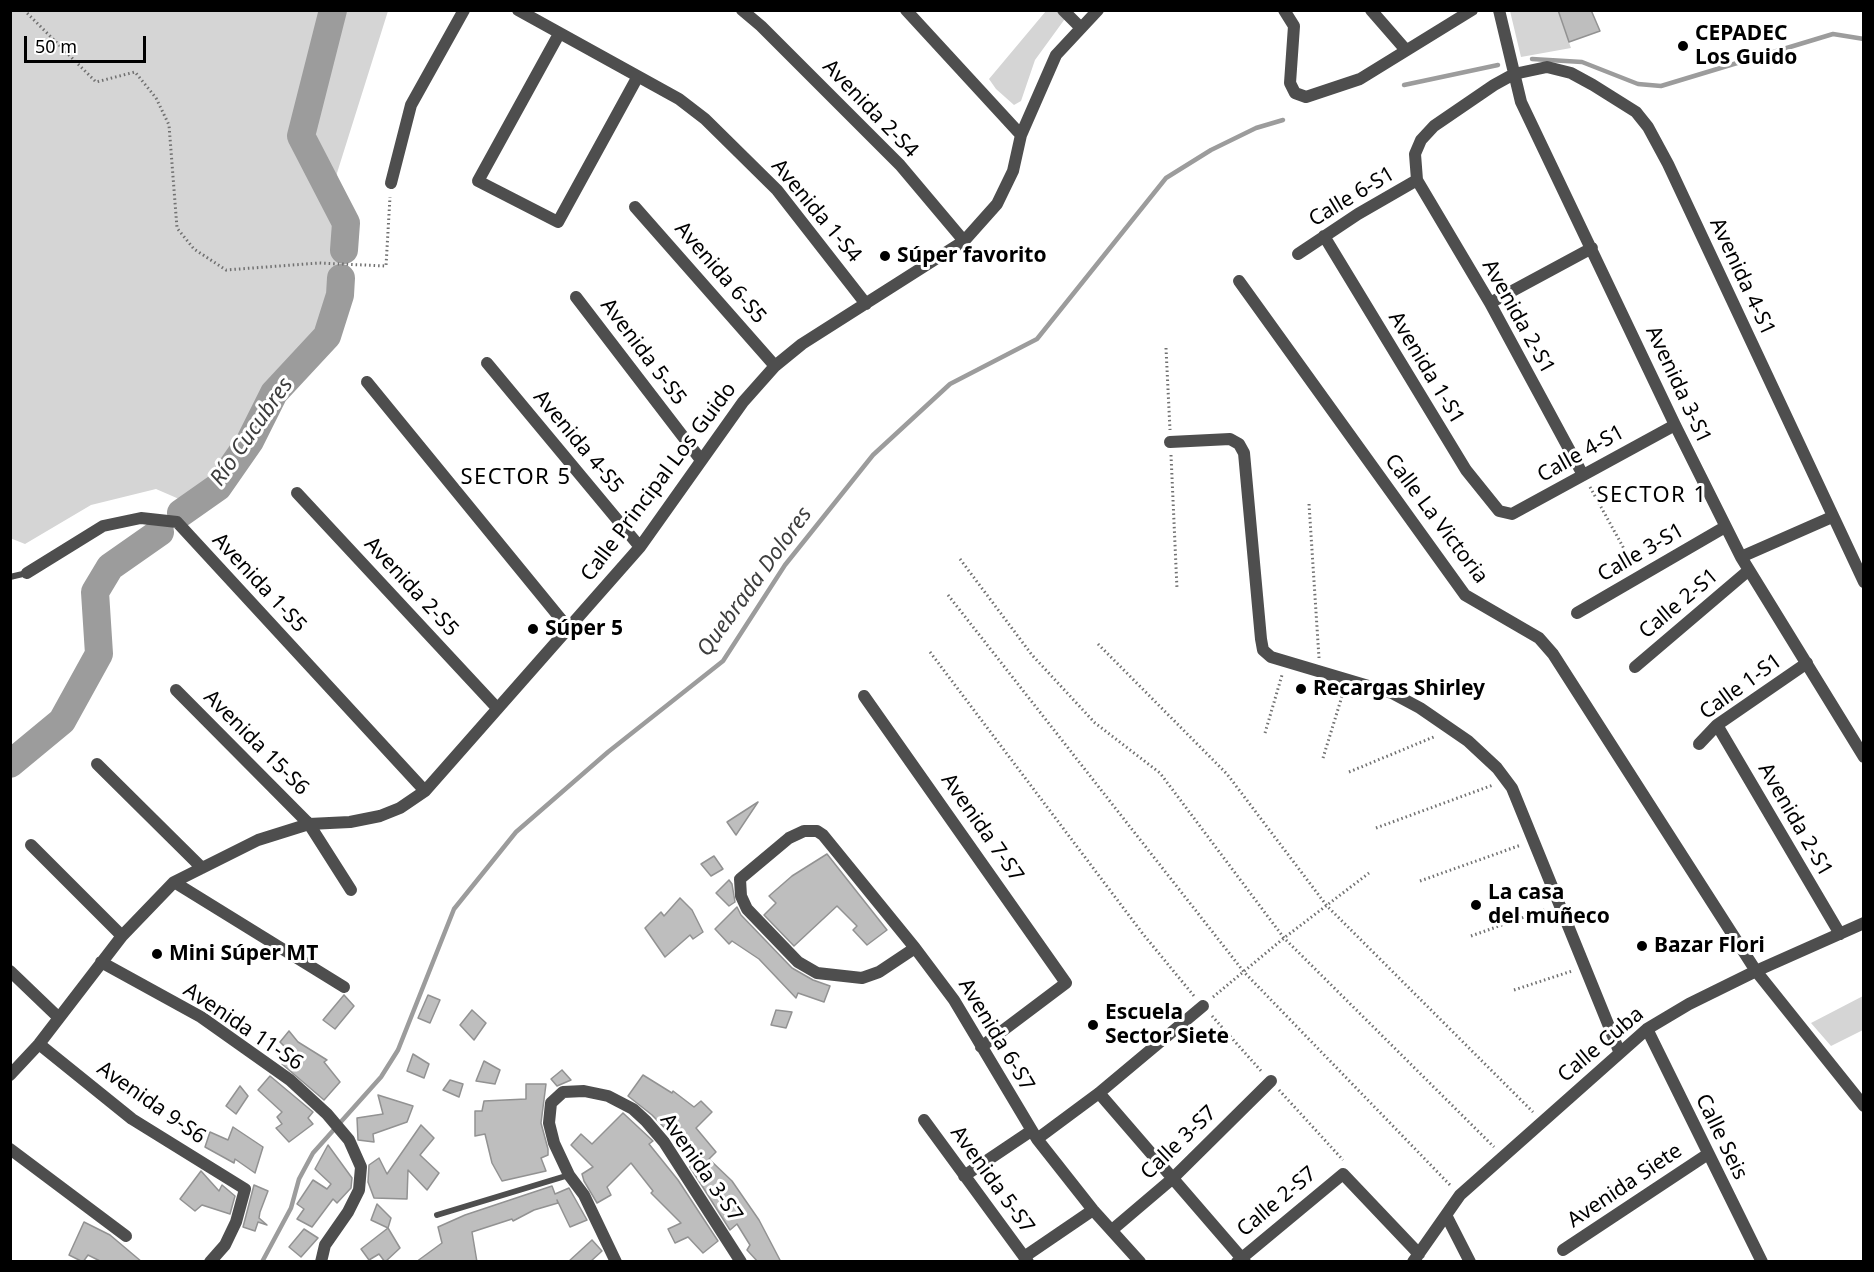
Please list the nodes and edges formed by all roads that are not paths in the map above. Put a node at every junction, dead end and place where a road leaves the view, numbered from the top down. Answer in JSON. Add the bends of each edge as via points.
{"nodes":[{"id":1,"x":464,"y":10,"type":"edge"},
{"id":2,"x":518,"y":10,"type":"edge"},
{"id":3,"x":742,"y":10,"type":"edge"},
{"id":4,"x":906,"y":10,"type":"edge"},
{"id":5,"x":1063,"y":10,"type":"edge"},
{"id":6,"x":1098,"y":10,"type":"edge"},
{"id":7,"x":1284,"y":10,"type":"edge"},
{"id":8,"x":1371,"y":10,"type":"edge"},
{"id":9,"x":1472,"y":10,"type":"edge"},
{"id":10,"x":1499,"y":10,"type":"edge"},
{"id":11,"x":1080,"y":27,"type":"junction"},
{"id":12,"x":559,"y":34,"type":"junction"},
{"id":13,"x":1405,"y":49,"type":"junction"},
{"id":14,"x":1514,"y":74,"type":"junction"},
{"id":15,"x":637,"y":78,"type":"junction"},
{"id":16,"x":1021,"y":135,"type":"junction"},
{"id":17,"x":1417,"y":180,"type":"junction"},
{"id":18,"x":391,"y":183,"type":"road end"},
{"id":19,"x":635,"y":207,"type":"dead end"},
{"id":20,"x":1324,"y":236,"type":"junction"},
{"id":21,"x":963,"y":241,"type":"junction"},
{"id":22,"x":1592,"y":248,"type":"junction"},
{"id":23,"x":1298,"y":254,"type":"dead end"},
{"id":24,"x":1239,"y":281,"type":"dead end"},
{"id":25,"x":576,"y":297,"type":"dead end"},
{"id":26,"x":1490,"y":303,"type":"junction"},
{"id":27,"x":866,"y":304,"type":"junction"},
{"id":28,"x":487,"y":363,"type":"dead end"},
{"id":29,"x":775,"y":366,"type":"junction"},
{"id":30,"x":367,"y":382,"type":"dead end"},
{"id":31,"x":1675,"y":425,"type":"junction"},
{"id":32,"x":1170,"y":442,"type":"road end"},
{"id":33,"x":701,"y":460,"type":"junction"},
{"id":34,"x":1583,"y":475,"type":"junction"},
{"id":35,"x":297,"y":493,"type":"dead end"},
{"id":36,"x":1505,"y":514,"type":"joint"},
{"id":37,"x":1832,"y":517,"type":"junction"},
{"id":38,"x":1725,"y":528,"type":"junction"},
{"id":39,"x":640,"y":547,"type":"junction"},
{"id":40,"x":1741,"y":557,"type":"junction"},
{"id":41,"x":1749,"y":570,"type":"junction"},
{"id":42,"x":27,"y":573,"type":"joint"},
{"id":43,"x":10,"y":577,"type":"edge"},
{"id":44,"x":1863,"y":582,"type":"edge"},
{"id":45,"x":1577,"y":613,"type":"dead end"},
{"id":46,"x":569,"y":629,"type":"junction"},
{"id":47,"x":1807,"y":663,"type":"junction"},
{"id":48,"x":1635,"y":667,"type":"dead end"},
{"id":49,"x":176,"y":690,"type":"dead end"},
{"id":50,"x":864,"y":696,"type":"dead end"},
{"id":51,"x":497,"y":708,"type":"junction"},
{"id":52,"x":1718,"y":725,"type":"junction"},
{"id":53,"x":1699,"y":744,"type":"dead end"},
{"id":54,"x":1863,"y":757,"type":"edge"},
{"id":55,"x":97,"y":764,"type":"dead end"},
{"id":56,"x":425,"y":791,"type":"junction"},
{"id":57,"x":309,"y":824,"type":"junction"},
{"id":58,"x":31,"y":845,"type":"dead end"},
{"id":59,"x":202,"y":868,"type":"junction"},
{"id":60,"x":174,"y":882,"type":"junction"},
{"id":61,"x":351,"y":890,"type":"dead end"},
{"id":62,"x":1863,"y":923,"type":"edge"},
{"id":63,"x":1840,"y":934,"type":"junction"},
{"id":64,"x":122,"y":936,"type":"junction"},
{"id":65,"x":915,"y":948,"type":"junction"},
{"id":66,"x":101,"y":962,"type":"junction"},
{"id":67,"x":10,"y":971,"type":"edge"},
{"id":68,"x":1756,"y":971,"type":"junction"},
{"id":69,"x":344,"y":987,"type":"dead end"},
{"id":70,"x":1203,"y":1006,"type":"road end"},
{"id":71,"x":59,"y":1018,"type":"junction"},
{"id":72,"x":1647,"y":1029,"type":"junction"},
{"id":73,"x":39,"y":1044,"type":"junction"},
{"id":74,"x":981,"y":1047,"type":"junction"},
{"id":75,"x":1619,"y":1051,"type":"junction"},
{"id":76,"x":10,"y":1075,"type":"edge"},
{"id":77,"x":1270,"y":1081,"type":"dead end"},
{"id":78,"x":1099,"y":1094,"type":"junction"},
{"id":79,"x":1863,"y":1106,"type":"edge"},
{"id":80,"x":924,"y":1120,"type":"dead end"},
{"id":81,"x":1034,"y":1135,"type":"junction"},
{"id":82,"x":10,"y":1149,"type":"edge"},
{"id":83,"x":1708,"y":1154,"type":"junction"},
{"id":84,"x":569,"y":1175,"type":"junction"},
{"id":85,"x":964,"y":1176,"type":"junction"},
{"id":86,"x":1172,"y":1179,"type":"junction"},
{"id":87,"x":1093,"y":1210,"type":"junction"},
{"id":88,"x":436,"y":1215,"type":"dead end"},
{"id":89,"x":1446,"y":1215,"type":"junction"},
{"id":90,"x":1112,"y":1230,"type":"junction"},
{"id":91,"x":126,"y":1236,"type":"dead end"},
{"id":92,"x":1563,"y":1250,"type":"dead end"},
{"id":93,"x":1416,"y":1258,"type":"edge"},
{"id":94,"x":1026,"y":1259,"type":"edge"},
{"id":95,"x":1241,"y":1260,"type":"edge"},
{"id":96,"x":1758,"y":1260,"type":"edge"},
{"id":97,"x":210,"y":1262,"type":"edge"},
{"id":98,"x":321,"y":1262,"type":"edge"},
{"id":99,"x":616,"y":1262,"type":"edge"},
{"id":100,"x":741,"y":1262,"type":"edge"},
{"id":101,"x":1140,"y":1262,"type":"edge"},
{"id":102,"x":1470,"y":1262,"type":"edge"}],
"edges":[{"from":1,"to":18,"type":"street","via":[[411,105]]},
{"from":2,"to":12,"type":"street","name":"Avenida 1-S4"},
{"from":3,"to":21,"type":"street","name":"Avenida 2-S4","via":[[900,165]]},
{"from":4,"to":16,"type":"street"},
{"from":5,"to":11,"type":"street"},
{"from":6,"to":11,"type":"street","name":"Calle Principal Los Guido"},
{"from":7,"to":13,"type":"street","via":[[1294,26],[1290,83],[1295,93],[1306,97],[1360,79]]},
{"from":8,"to":13,"type":"street"},
{"from":9,"to":13,"type":"street"},
{"from":10,"to":14,"type":"street","name":"Avenida 3-S1"},
{"from":11,"to":16,"type":"street","name":"Calle Principal Los Guido","via":[[1056,55]]},
{"from":12,"to":15,"type":"street","name":"Avenida 1-S4"},
{"from":12,"to":15,"type":"street","via":[[478,181],[558,222]]},
{"from":14,"to":17,"type":"street","name":"Calle 6-S1","via":[[1472,98],[1421,140],[1415,154]]},
{"from":14,"to":22,"type":"street","name":"Avenida 3-S1","via":[[1521,102]]},
{"from":14,"to":37,"type":"street","name":"Avenida 4-S1","via":[[1547,67],[1571,73],[1635,112],[1648,127]]},
{"from":15,"to":27,"type":"street","name":"Avenida 1-S4","via":[[679,99],[777,190]]},
{"from":16,"to":21,"type":"street","name":"Calle Principal Los Guido","via":[[1013,171],[997,204]]},
{"from":17,"to":20,"type":"street","name":"Calle 6-S1"},
{"from":17,"to":26,"type":"street","name":"Avenida 2-S1"},
{"from":19,"to":29,"type":"street","name":"Avenida 6-S5"},
{"from":20,"to":23,"type":"street","name":"Calle 6-S1"},
{"from":20,"to":36,"type":"street","name":"Avenida 1-S1","via":[[1466,470]]},
{"from":21,"to":27,"type":"street","name":"Calle Principal Los Guido"},
{"from":22,"to":26,"type":"street"},
{"from":22,"to":31,"type":"street","name":"Avenida 3-S1"},
{"from":24,"to":68,"type":"street","name":"Calle La Victoria","via":[[1465,595],[1539,638],[1552,654]]},
{"from":25,"to":33,"type":"street","name":"Avenida 5-S5"},
{"from":26,"to":34,"type":"street","name":"Avenida 2-S1"},
{"from":27,"to":29,"type":"street","name":"Calle Principal Los Guido"},
{"from":28,"to":39,"type":"street","name":"Avenida 4-S5"},
{"from":29,"to":33,"type":"street","name":"Calle Principal Los Guido"},
{"from":30,"to":46,"type":"street"},
{"from":31,"to":34,"type":"street","name":"Calle 4-S1"},
{"from":31,"to":38,"type":"street","name":"Avenida 3-S1"},
{"from":32,"to":75,"type":"street","via":[[1230,439],[1244,453],[1263,650],[1271,657],[1392,693],[1420,708],[1497,768],[1512,788]]},
{"from":33,"to":39,"type":"street","name":"Calle Principal Los Guido"},
{"from":34,"to":36,"type":"street","name":"Calle 4-S1","via":[[1512,514]]},
{"from":35,"to":51,"type":"street","name":"Avenida 2-S5"},
{"from":37,"to":40,"type":"street","name":"Calle 2-S1"},
{"from":37,"to":44,"type":"street","name":"Avenida 4-S1"},
{"from":38,"to":40,"type":"street","name":"Avenida 3-S1"},
{"from":38,"to":45,"type":"street","name":"Calle 3-S1"},
{"from":39,"to":46,"type":"street","name":"Calle Principal Los Guido"},
{"from":40,"to":41,"type":"street","name":"Avenida 3-S1"},
{"from":41,"to":47,"type":"street","name":"Avenida 3-S1"},
{"from":41,"to":48,"type":"street","name":"Calle 2-S1"},
{"from":42,"to":43,"type":"lane"},
{"from":42,"to":56,"type":"street","name":"Avenida 1-S5","via":[[103,526],[141,518],[177,522]]},
{"from":46,"to":51,"type":"street","name":"Calle Principal Los Guido"},
{"from":47,"to":52,"type":"street","name":"Calle 1-S1"},
{"from":47,"to":54,"type":"street","name":"Avenida 3-S1"},
{"from":49,"to":57,"type":"street","name":"Avenida 15-S6"},
{"from":50,"to":74,"type":"street","name":"Avenida 7-S7","via":[[1066,983]]},
{"from":51,"to":56,"type":"street","name":"Calle Principal Los Guido"},
{"from":52,"to":53,"type":"street","name":"Calle 1-S1"},
{"from":52,"to":63,"type":"street","name":"Avenida 2-S1"},
{"from":55,"to":59,"type":"street"},
{"from":56,"to":57,"type":"street","name":"Calle Principal Los Guido","via":[[380,816]]},
{"from":57,"to":59,"type":"street","name":"Calle Principal Los Guido","via":[[258,840]]},
{"from":57,"to":61,"type":"street","name":"Avenida 15-S6"},
{"from":58,"to":64,"type":"street"},
{"from":59,"to":60,"type":"street","name":"Calle Principal Los Guido"},
{"from":60,"to":64,"type":"street","name":"Calle Principal Los Guido"},
{"from":60,"to":69,"type":"street"},
{"from":62,"to":63,"type":"street","name":"Calle Cuba"},
{"from":63,"to":68,"type":"street","name":"Calle Cuba"},
{"from":64,"to":66,"type":"street","name":"Calle Principal Los Guido"},
{"from":65,"to":65,"type":"street","name":"Avenida 6-S7","via":[[835,847],[817,831],[804,831],[789,838],[740,879],[747,909],[798,962],[817,973],[862,978],[879,972]]},
{"from":65,"to":74,"type":"street","name":"Avenida 6-S7","via":[[954,1000]]},
{"from":66,"to":71,"type":"street","name":"Calle Principal Los Guido"},
{"from":66,"to":98,"type":"street","name":"Avenida 11-S6","via":[[201,1017],[290,1080],[349,1140],[360,1167],[358,1190],[325,1245]]},
{"from":67,"to":71,"type":"street"},
{"from":68,"to":72,"type":"street","name":"Calle Cuba"},
{"from":68,"to":79,"type":"street","name":"Calle La Victoria"},
{"from":70,"to":78,"type":"street"},
{"from":71,"to":73,"type":"street","name":"Calle Principal Los Guido"},
{"from":72,"to":75,"type":"street","name":"Calle Cuba"},
{"from":72,"to":83,"type":"street","name":"Calle Seis"},
{"from":73,"to":76,"type":"street","name":"Calle Principal Los Guido"},
{"from":73,"to":97,"type":"street","name":"Avenida 9-S6","via":[[132,1119],[245,1189],[225,1245]]},
{"from":74,"to":81,"type":"street","name":"Avenida 6-S7"},
{"from":75,"to":89,"type":"street","name":"Calle Cuba","via":[[1460,1195]]},
{"from":77,"to":86,"type":"street","name":"Calle 3-S7"},
{"from":78,"to":81,"type":"street"},
{"from":78,"to":86,"type":"street"},
{"from":80,"to":85,"type":"street","name":"Avenida 5-S7"},
{"from":81,"to":85,"type":"street"},
{"from":81,"to":87,"type":"street","name":"Avenida 6-S7"},
{"from":82,"to":91,"type":"street"},
{"from":83,"to":92,"type":"street","name":"Avenida Siete"},
{"from":83,"to":96,"type":"street","name":"Calle Seis"},
{"from":84,"to":88,"type":"lane"},
{"from":84,"to":99,"type":"street","name":"Avenida 3-S7","via":[[584,1195]]},
{"from":84,"to":100,"type":"street","name":"Avenida 3-S7","via":[[554,1143],[549,1123],[551,1103],[563,1092],[608,1096],[633,1109],[664,1142]]},
{"from":85,"to":94,"type":"street","name":"Avenida 5-S7"},
{"from":86,"to":90,"type":"street","name":"Calle 3-S7"},
{"from":86,"to":95,"type":"street"},
{"from":87,"to":90,"type":"street","name":"Avenida 6-S7"},
{"from":87,"to":94,"type":"street"},
{"from":89,"to":93,"type":"street","name":"Calle Cuba"},
{"from":89,"to":102,"type":"street"},
{"from":90,"to":101,"type":"street","name":"Avenida 6-S7"},
{"from":93,"to":95,"type":"street","name":"Calle 2-S7","via":[[1343,1173]]}]}
